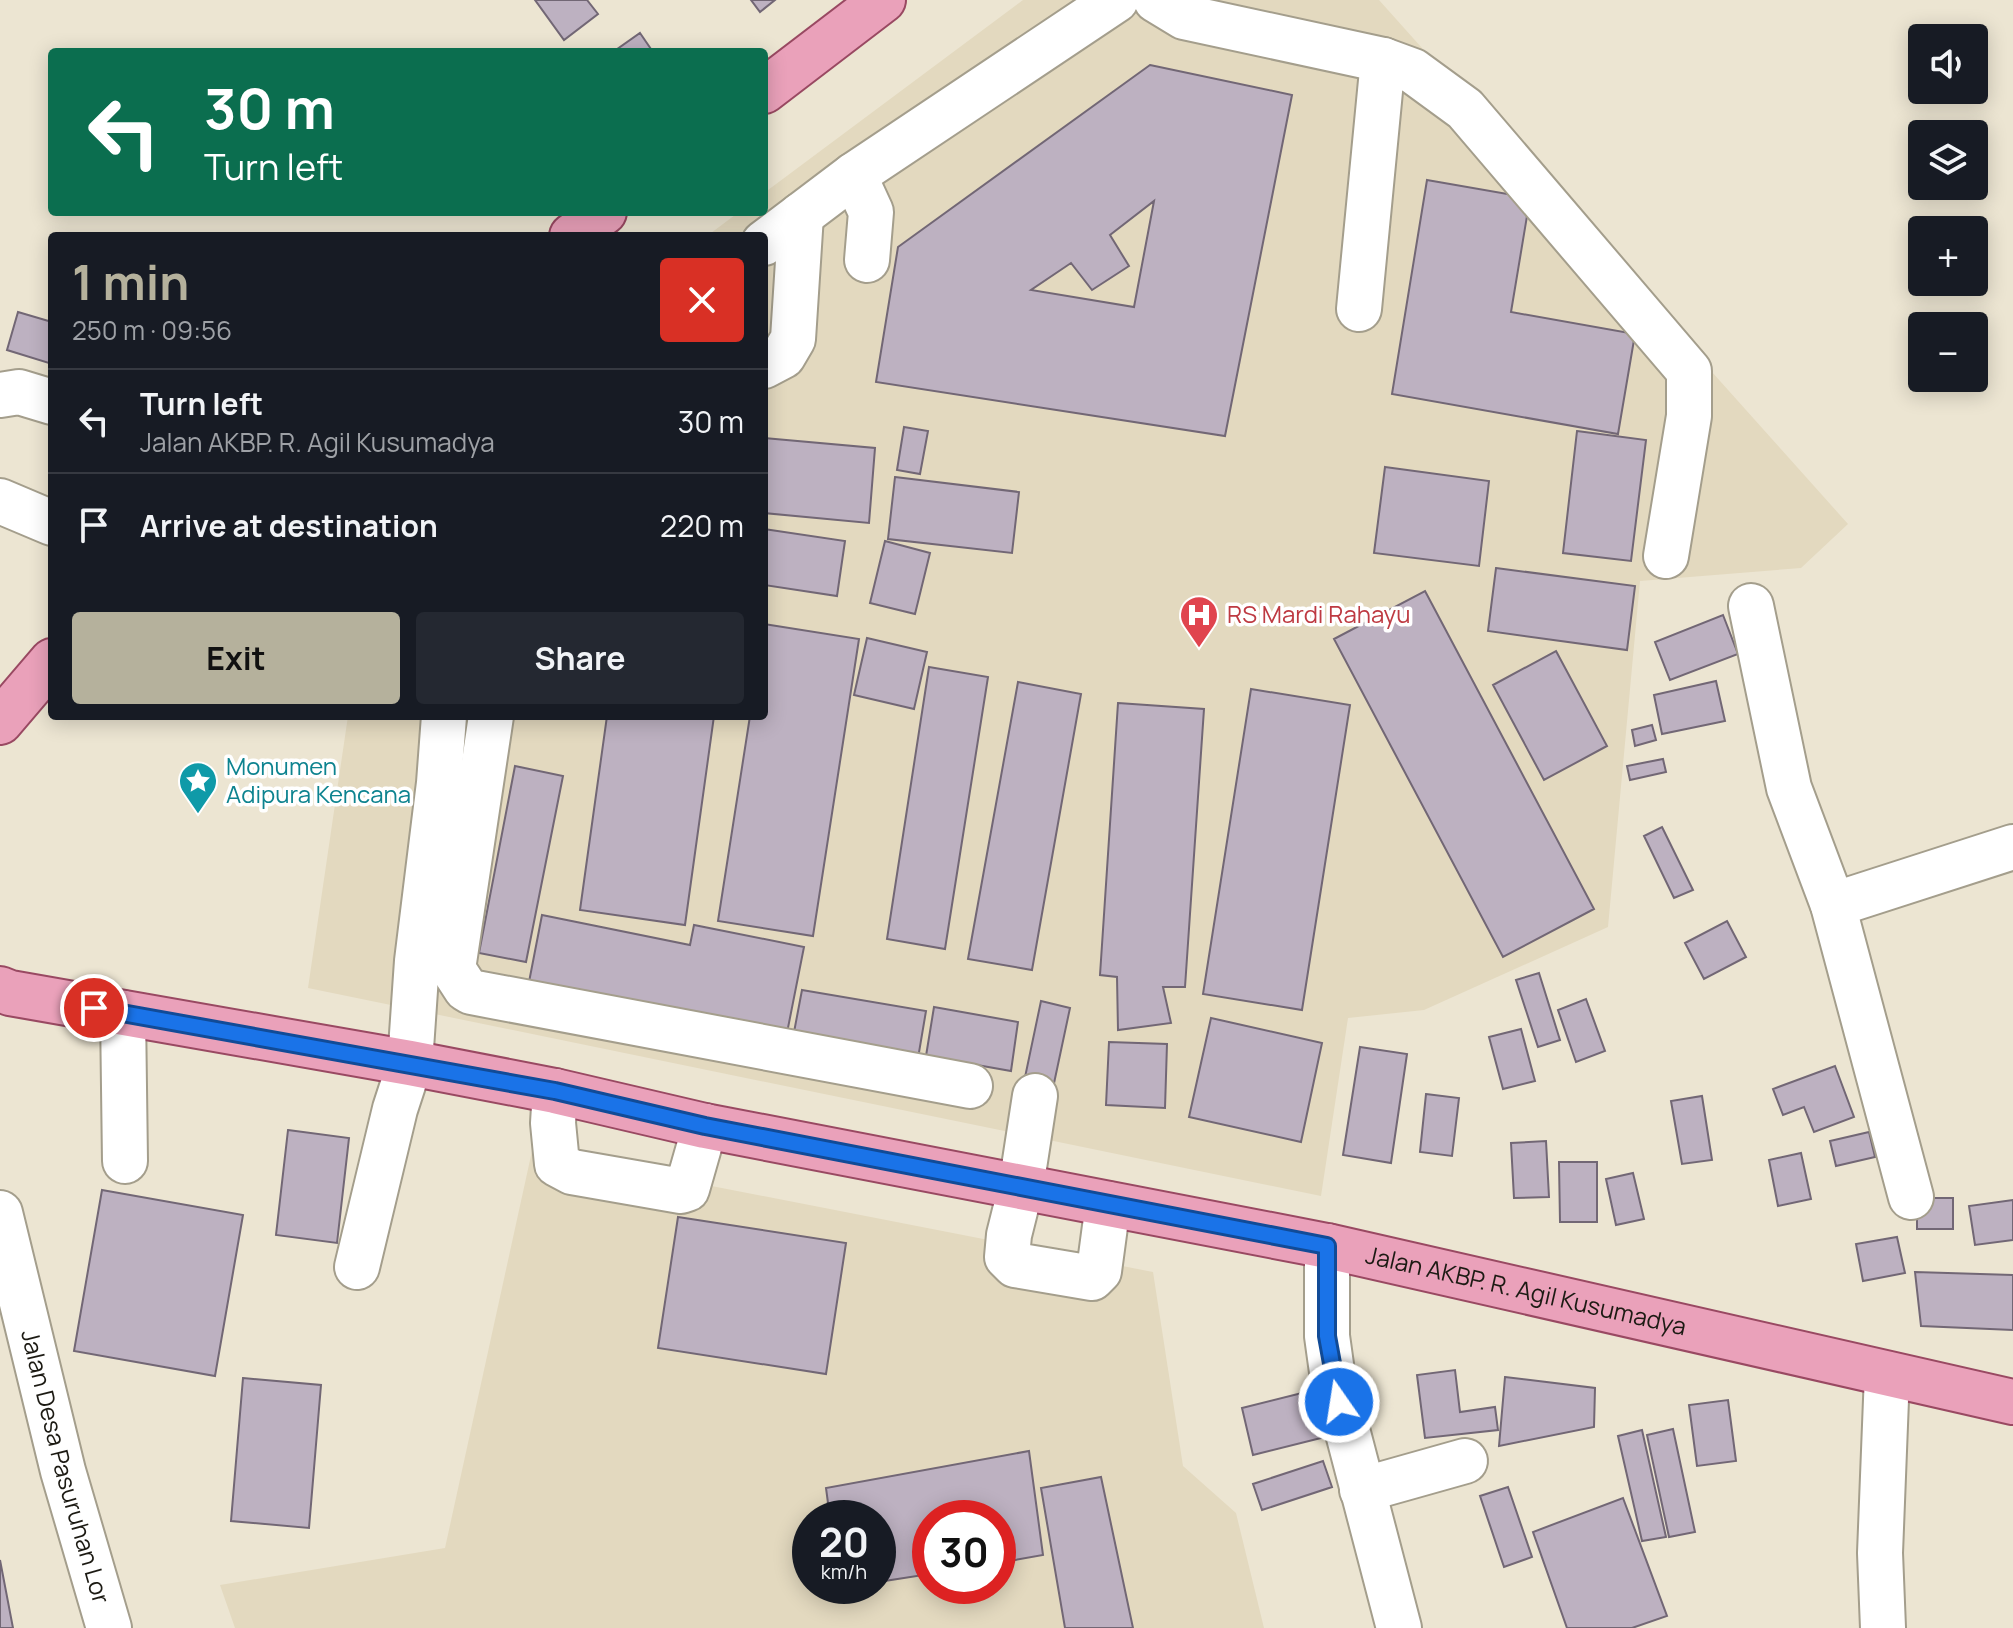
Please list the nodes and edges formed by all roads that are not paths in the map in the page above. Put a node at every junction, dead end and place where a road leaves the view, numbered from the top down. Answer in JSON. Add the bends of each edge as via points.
{"nodes":[{"id":1,"x":1116,"y":0,"type":"edge"},
{"id":2,"x":1156,"y":0,"type":"edge"},
{"id":3,"x":862,"y":6,"type":"edge"},
{"id":4,"x":1383,"y":60,"type":"junction"},
{"id":5,"x":768,"y":88,"type":"edge"},
{"id":6,"x":854,"y":175,"type":"junction"},
{"id":7,"x":801,"y":215,"type":"junction"},
{"id":8,"x":599,"y":216,"type":"edge"},
{"id":9,"x":577,"y":232,"type":"edge"},
{"id":10,"x":768,"y":240,"type":"edge"},
{"id":11,"x":867,"y":260,"type":"dead end"},
{"id":12,"x":1359,"y":309,"type":"dead end"},
{"id":13,"x":768,"y":364,"type":"edge"},
{"id":14,"x":0,"y":395,"type":"edge"},
{"id":15,"x":48,"y":401,"type":"edge"},
{"id":16,"x":0,"y":501,"type":"edge"},
{"id":17,"x":48,"y":521,"type":"edge"},
{"id":18,"x":1666,"y":556,"type":"dead end"},
{"id":19,"x":1751,"y":606,"type":"dead end"},
{"id":20,"x":48,"y":666,"type":"edge"},
{"id":21,"x":444,"y":720,"type":"edge"},
{"id":22,"x":490,"y":720,"type":"edge"},
{"id":23,"x":0,"y":722,"type":"edge"},
{"id":24,"x":2013,"y":847,"type":"edge"},
{"id":25,"x":1833,"y":905,"type":"junction"},
{"id":26,"x":435,"y":965,"type":"junction"},
{"id":27,"x":0,"y":989,"type":"edge"},
{"id":28,"x":123,"y":1013,"type":"junction"},
{"id":29,"x":410,"y":1063,"type":"junction"},
{"id":30,"x":970,"y":1086,"type":"dead end"},
{"id":31,"x":555,"y":1091,"type":"junction"},
{"id":32,"x":1035,"y":1096,"type":"dead end"},
{"id":33,"x":705,"y":1126,"type":"junction"},
{"id":34,"x":125,"y":1161,"type":"dead end"},
{"id":35,"x":1021,"y":1187,"type":"junction"},
{"id":36,"x":1911,"y":1197,"type":"dead end"},
{"id":37,"x":1108,"y":1204,"type":"junction"},
{"id":38,"x":0,"y":1213,"type":"edge"},
{"id":39,"x":1327,"y":1246,"type":"junction"},
{"id":40,"x":357,"y":1267,"type":"dead end"},
{"id":41,"x":1887,"y":1374,"type":"junction"},
{"id":42,"x":2013,"y":1402,"type":"edge"},
{"id":43,"x":1465,"y":1461,"type":"dead end"},
{"id":44,"x":1362,"y":1490,"type":"junction"},
{"id":45,"x":109,"y":1628,"type":"edge"},
{"id":46,"x":1399,"y":1628,"type":"edge"},
{"id":47,"x":1883,"y":1628,"type":"edge"}],
"edges":[{"from":1,"to":6,"type":"street"},
{"from":2,"to":4,"type":"street","via":[[1184,17]]},
{"from":3,"to":5,"type":"main road"},
{"from":4,"to":12,"type":"street"},
{"from":4,"to":18,"type":"street","via":[[1413,71],[1465,109],[1689,371],[1689,416]]},
{"from":6,"to":7,"type":"street"},
{"from":6,"to":11,"type":"street","via":[[871,212]]},
{"from":7,"to":10,"type":"street"},
{"from":7,"to":13,"type":"street","via":[[793,339],[783,356]]},
{"from":8,"to":9,"type":"main road"},
{"from":14,"to":15,"type":"street","via":[[19,392]]},
{"from":16,"to":17,"type":"street"},
{"from":19,"to":25,"type":"street","via":[[1789,788]]},
{"from":20,"to":23,"type":"main road"},
{"from":21,"to":26,"type":"street"},
{"from":22,"to":26,"type":"street"},
{"from":24,"to":25,"type":"street"},
{"from":25,"to":36,"type":"street"},
{"from":26,"to":29,"type":"street"},
{"from":26,"to":30,"type":"street","via":[[471,992]]},
{"from":27,"to":28,"type":"main road","name":"Jalan AKBP. R. Agil Kusumadya"},
{"from":28,"to":29,"type":"main road","name":"Jalan AKBP. R. Agil Kusumadya"},
{"from":28,"to":34,"type":"street"},
{"from":29,"to":31,"type":"main road","name":"Jalan AKBP. R. Agil Kusumadya"},
{"from":29,"to":40,"type":"street"},
{"from":31,"to":33,"type":"main road","name":"Jalan AKBP. R. Agil Kusumadya"},
{"from":31,"to":33,"type":"street","via":[[557,1164],[572,1172],[687,1189]]},
{"from":32,"to":35,"type":"street"},
{"from":33,"to":35,"type":"main road","name":"Jalan AKBP. R. Agil Kusumadya"},
{"from":35,"to":37,"type":"main road","name":"Jalan AKBP. R. Agil Kusumadya"},
{"from":35,"to":37,"type":"street","via":[[1007,1257],[1015,1265],[1092,1278],[1099,1271]]},
{"from":37,"to":39,"type":"main road","name":"Jalan AKBP. R. Agil Kusumadya"},
{"from":38,"to":45,"type":"street","name":"Jalan Desa Pasuruhan Lor","via":[[63,1471]]},
{"from":39,"to":41,"type":"main road","name":"Jalan AKBP. R. Agil Kusumadya"},
{"from":39,"to":44,"type":"street","via":[[1332,1372]]},
{"from":41,"to":42,"type":"main road","name":"Jalan AKBP. R. Agil Kusumadya"},
{"from":41,"to":47,"type":"street","via":[[1880,1553]]},
{"from":43,"to":44,"type":"street"},
{"from":44,"to":46,"type":"street"}]}
